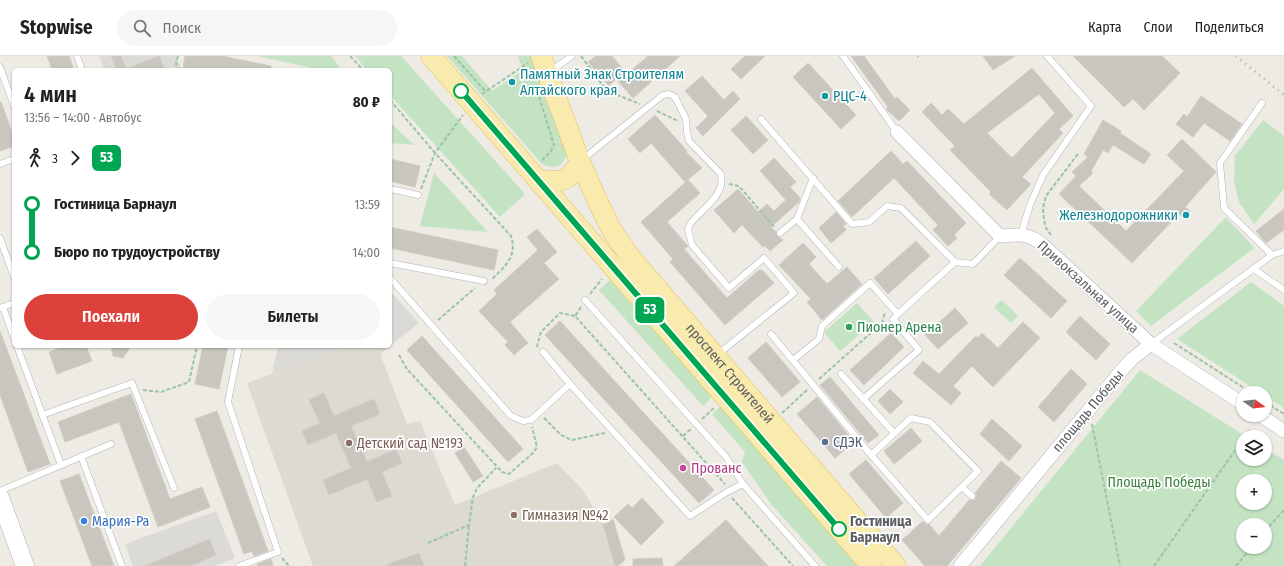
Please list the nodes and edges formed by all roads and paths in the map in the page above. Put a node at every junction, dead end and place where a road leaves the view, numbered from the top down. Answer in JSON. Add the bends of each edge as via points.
{"nodes":[{"id":1,"x":77,"y":56,"type":"edge"},
{"id":2,"x":178,"y":56,"type":"edge"},
{"id":3,"x":350,"y":56,"type":"edge"},
{"id":4,"x":431,"y":56,"type":"edge"},
{"id":5,"x":454,"y":56,"type":"edge"},
{"id":6,"x":572,"y":56,"type":"edge"},
{"id":7,"x":581,"y":56,"type":"edge"},
{"id":8,"x":843,"y":56,"type":"edge"},
{"id":9,"x":1047,"y":56,"type":"edge"},
{"id":10,"x":539,"y":64,"type":"edge"},
{"id":11,"x":0,"y":67,"type":"edge"},
{"id":12,"x":81,"y":68,"type":"edge"},
{"id":13,"x":177,"y":68,"type":"edge"},
{"id":14,"x":361,"y":68,"type":"edge"},
{"id":15,"x":538,"y":93,"type":"dead end"},
{"id":16,"x":478,"y":97,"type":"junction"},
{"id":17,"x":12,"y":100,"type":"edge"},
{"id":18,"x":392,"y":102,"type":"edge"},
{"id":19,"x":1262,"y":103,"type":"dead end"},
{"id":20,"x":648,"y":107,"type":"junction"},
{"id":21,"x":761,"y":119,"type":"dead end"},
{"id":22,"x":686,"y":124,"type":"junction"},
{"id":23,"x":897,"y":132,"type":"joint"},
{"id":24,"x":435,"y":153,"type":"junction"},
{"id":25,"x":1078,"y":154,"type":"dead end"},
{"id":26,"x":12,"y":160,"type":"edge"},
{"id":27,"x":580,"y":162,"type":"junction"},
{"id":28,"x":0,"y":164,"type":"edge"},
{"id":29,"x":540,"y":171,"type":"junction"},
{"id":30,"x":813,"y":178,"type":"junction"},
{"id":31,"x":722,"y":183,"type":"junction"},
{"id":32,"x":392,"y":190,"type":"edge"},
{"id":33,"x":418,"y":195,"type":"joint"},
{"id":34,"x":797,"y":218,"type":"junction"},
{"id":35,"x":780,"y":233,"type":"joint"},
{"id":36,"x":1021,"y":234,"type":"junction"},
{"id":37,"x":511,"y":236,"type":"dead end"},
{"id":38,"x":1000,"y":236,"type":"junction"},
{"id":39,"x":1052,"y":236,"type":"dead end"},
{"id":40,"x":0,"y":238,"type":"edge"},
{"id":41,"x":1284,"y":252,"type":"edge"},
{"id":42,"x":1272,"y":255,"type":"junction"},
{"id":43,"x":955,"y":262,"type":"junction"},
{"id":44,"x":392,"y":263,"type":"edge"},
{"id":45,"x":839,"y":267,"type":"dead end"},
{"id":46,"x":1254,"y":269,"type":"junction"},
{"id":47,"x":12,"y":271,"type":"edge"},
{"id":48,"x":602,"y":279,"type":"dead end"},
{"id":49,"x":392,"y":280,"type":"edge"},
{"id":50,"x":484,"y":281,"type":"dead end"},
{"id":51,"x":1284,"y":290,"type":"edge"},
{"id":52,"x":592,"y":291,"type":"dead end"},
{"id":53,"x":585,"y":300,"type":"joint"},
{"id":54,"x":888,"y":303,"type":"junction"},
{"id":55,"x":12,"y":304,"type":"edge"},
{"id":56,"x":1,"y":308,"type":"edge"},
{"id":57,"x":898,"y":314,"type":"junction"},
{"id":58,"x":575,"y":316,"type":"junction"},
{"id":59,"x":12,"y":333,"type":"edge"},
{"id":60,"x":771,"y":334,"type":"dead end"},
{"id":61,"x":1174,"y":343,"type":"dead end"},
{"id":62,"x":1151,"y":344,"type":"junction"},
{"id":63,"x":18,"y":348,"type":"edge"},
{"id":64,"x":197,"y":348,"type":"edge"},
{"id":65,"x":239,"y":348,"type":"edge"},
{"id":66,"x":543,"y":352,"type":"joint"},
{"id":67,"x":399,"y":355,"type":"dead end"},
{"id":68,"x":715,"y":356,"type":"junction"},
{"id":69,"x":793,"y":360,"type":"junction"},
{"id":70,"x":841,"y":374,"type":"dead end"},
{"id":71,"x":570,"y":384,"type":"junction"},
{"id":72,"x":813,"y":385,"type":"junction"},
{"id":73,"x":1241,"y":386,"type":"edge"},
{"id":74,"x":161,"y":392,"type":"dead end"},
{"id":75,"x":863,"y":398,"type":"junction"},
{"id":76,"x":1236,"y":399,"type":"edge"},
{"id":77,"x":1272,"y":406,"type":"edge"},
{"id":78,"x":714,"y":408,"type":"dead end"},
{"id":79,"x":540,"y":412,"type":"junction"},
{"id":80,"x":709,"y":412,"type":"dead end"},
{"id":81,"x":782,"y":413,"type":"dead end"},
{"id":82,"x":1284,"y":414,"type":"edge"},
{"id":83,"x":42,"y":415,"type":"junction"},
{"id":84,"x":531,"y":420,"type":"junction"},
{"id":85,"x":1270,"y":422,"type":"edge"},
{"id":86,"x":1092,"y":423,"type":"dead end"},
{"id":87,"x":614,"y":431,"type":"junction"},
{"id":88,"x":1284,"y":431,"type":"edge"},
{"id":89,"x":894,"y":433,"type":"junction"},
{"id":90,"x":111,"y":444,"type":"dead end"},
{"id":91,"x":1236,"y":449,"type":"edge"},
{"id":92,"x":871,"y":455,"type":"junction"},
{"id":93,"x":81,"y":456,"type":"junction"},
{"id":94,"x":61,"y":465,"type":"junction"},
{"id":95,"x":496,"y":468,"type":"dead end"},
{"id":96,"x":743,"y":484,"type":"junction"},
{"id":97,"x":962,"y":487,"type":"junction"},
{"id":98,"x":174,"y":488,"type":"dead end"},
{"id":99,"x":0,"y":491,"type":"edge"},
{"id":100,"x":727,"y":492,"type":"junction"},
{"id":101,"x":972,"y":496,"type":"dead end"},
{"id":102,"x":0,"y":498,"type":"edge"},
{"id":103,"x":1284,"y":510,"type":"edge"},
{"id":104,"x":1272,"y":523,"type":"edge"},
{"id":105,"x":468,"y":525,"type":"junction"},
{"id":106,"x":428,"y":543,"type":"dead end"},
{"id":107,"x":1246,"y":554,"type":"edge"},
{"id":108,"x":812,"y":565,"type":"edge"},
{"id":109,"x":25,"y":566,"type":"edge"},
{"id":110,"x":122,"y":566,"type":"edge"},
{"id":111,"x":239,"y":566,"type":"edge"},
{"id":112,"x":466,"y":566,"type":"edge"},
{"id":113,"x":793,"y":566,"type":"edge"},
{"id":114,"x":871,"y":566,"type":"edge"},
{"id":115,"x":896,"y":566,"type":"edge"},
{"id":116,"x":960,"y":566,"type":"edge"},
{"id":117,"x":1120,"y":566,"type":"edge"},
{"id":118,"x":1154,"y":566,"type":"edge"},
{"id":119,"x":1236,"y":566,"type":"edge"}],
"edges":[{"from":1,"to":12,"type":"lane"},
{"from":2,"to":13,"type":"path"},
{"from":3,"to":14,"type":"path"},
{"from":4,"to":16,"type":"main road","name":"проспект Строителей"},
{"from":5,"to":16,"type":"path"},
{"from":6,"to":10,"type":"lane"},
{"from":7,"to":20,"type":"path","via":[[607,91]]},
{"from":8,"to":23,"type":"lane"},
{"from":9,"to":36,"type":"lane","via":[[1090,106],[1043,175]]},
{"from":10,"to":16,"type":"path"},
{"from":10,"to":27,"type":"main road","name":"проспект Строителей"},
{"from":11,"to":17,"type":"lane"},
{"from":15,"to":29,"type":"path","via":[[554,145]]},
{"from":16,"to":24,"type":"path"},
{"from":16,"to":29,"type":"main road","name":"проспект Строителей"},
{"from":18,"to":24,"type":"path"},
{"from":19,"to":42,"type":"lane","via":[[1220,163],[1224,208]]},
{"from":20,"to":22,"type":"path"},
{"from":20,"to":22,"type":"lane","via":[[663,95],[669,94],[675,97]]},
{"from":20,"to":27,"type":"lane"},
{"from":21,"to":30,"type":"lane"},
{"from":22,"to":31,"type":"lane","via":[[689,140],[721,174]]},
{"from":23,"to":38,"type":"street"},
{"from":24,"to":33,"type":"path"},
{"from":24,"to":37,"type":"path"},
{"from":25,"to":39,"type":"path","via":[[1046,196],[1044,220]]},
{"from":26,"to":28,"type":"lane"},
{"from":27,"to":29,"type":"main road","via":[[572,175],[562,181]]},
{"from":27,"to":68,"type":"main road","name":"проспект Строителей","via":[[611,230],[630,258]]},
{"from":29,"to":114,"type":"main road","name":"проспект Строителей"},
{"from":30,"to":34,"type":"lane"},
{"from":30,"to":43,"type":"lane","via":[[852,224],[869,222],[887,206],[901,208]]},
{"from":31,"to":35,"type":"path","via":[[739,186]]},
{"from":31,"to":68,"type":"lane","via":[[715,196],[690,224],[688,230],[692,245],[729,288],[764,258],[794,293]]},
{"from":32,"to":33,"type":"lane"},
{"from":34,"to":35,"type":"lane"},
{"from":34,"to":45,"type":"lane"},
{"from":36,"to":38,"type":"street","name":"Привокзальная улица"},
{"from":36,"to":62,"type":"street","name":"Привокзальная улица","via":[[1032,237],[1042,244]]},
{"from":38,"to":43,"type":"lane","via":[[973,264]]},
{"from":40,"to":47,"type":"lane"},
{"from":41,"to":42,"type":"lane"},
{"from":42,"to":46,"type":"lane"},
{"from":43,"to":57,"type":"lane"},
{"from":44,"to":50,"type":"lane"},
{"from":46,"to":51,"type":"lane"},
{"from":46,"to":62,"type":"lane"},
{"from":48,"to":52,"type":"path"},
{"from":49,"to":84,"type":"lane","via":[[512,416],[523,421]]},
{"from":53,"to":58,"type":"path"},
{"from":53,"to":96,"type":"lane","via":[[726,457]]},
{"from":54,"to":57,"type":"lane"},
{"from":54,"to":69,"type":"lane","via":[[870,283],[822,326],[819,339]]},
{"from":54,"to":72,"type":"path","via":[[882,323]]},
{"from":55,"to":56,"type":"lane"},
{"from":56,"to":59,"type":"lane"},
{"from":57,"to":75,"type":"lane","via":[[893,319],[919,350]]},
{"from":58,"to":66,"type":"path","via":[[560,313],[541,332],[537,346]]},
{"from":58,"to":100,"type":"path","via":[[724,482]]},
{"from":60,"to":69,"type":"lane"},
{"from":61,"to":73,"type":"path"},
{"from":62,"to":76,"type":"street"},
{"from":62,"to":116,"type":"street","name":"площадь Победы","via":[[1121,371],[996,517]]},
{"from":63,"to":83,"type":"lane"},
{"from":64,"to":74,"type":"path","via":[[189,382]]},
{"from":65,"to":111,"type":"lane","via":[[228,402],[278,552]]},
{"from":66,"to":71,"type":"lane"},
{"from":67,"to":84,"type":"path","via":[[407,369],[502,472],[509,474],[537,447]]},
{"from":68,"to":115,"type":"main road","name":"проспект Строителей"},
{"from":69,"to":72,"type":"lane"},
{"from":70,"to":75,"type":"lane"},
{"from":71,"to":79,"type":"lane"},
{"from":71,"to":87,"type":"lane"},
{"from":72,"to":81,"type":"path"},
{"from":72,"to":92,"type":"lane"},
{"from":75,"to":89,"type":"lane"},
{"from":77,"to":82,"type":"path"},
{"from":78,"to":80,"type":"path"},
{"from":79,"to":84,"type":"lane"},
{"from":79,"to":87,"type":"path","via":[[561,435],[572,440]]},
{"from":83,"to":94,"type":"lane"},
{"from":83,"to":98,"type":"lane","via":[[132,383]]},
{"from":85,"to":88,"type":"street"},
{"from":86,"to":117,"type":"path"},
{"from":87,"to":100,"type":"lane","via":[[690,516]]},
{"from":89,"to":92,"type":"lane"},
{"from":89,"to":97,"type":"lane","via":[[911,418],[930,422],[978,471]]},
{"from":90,"to":93,"type":"lane"},
{"from":91,"to":118,"type":"path"},
{"from":92,"to":97,"type":"lane","via":[[928,520]]},
{"from":93,"to":94,"type":"lane"},
{"from":93,"to":110,"type":"lane"},
{"from":94,"to":99,"type":"lane"},
{"from":95,"to":105,"type":"path","via":[[477,488]]},
{"from":96,"to":100,"type":"lane"},
{"from":96,"to":108,"type":"lane"},
{"from":97,"to":101,"type":"lane"},
{"from":100,"to":113,"type":"path"},
{"from":102,"to":109,"type":"street"},
{"from":103,"to":104,"type":"path"},
{"from":105,"to":106,"type":"path"},
{"from":105,"to":112,"type":"path"},
{"from":107,"to":119,"type":"path"}]}
